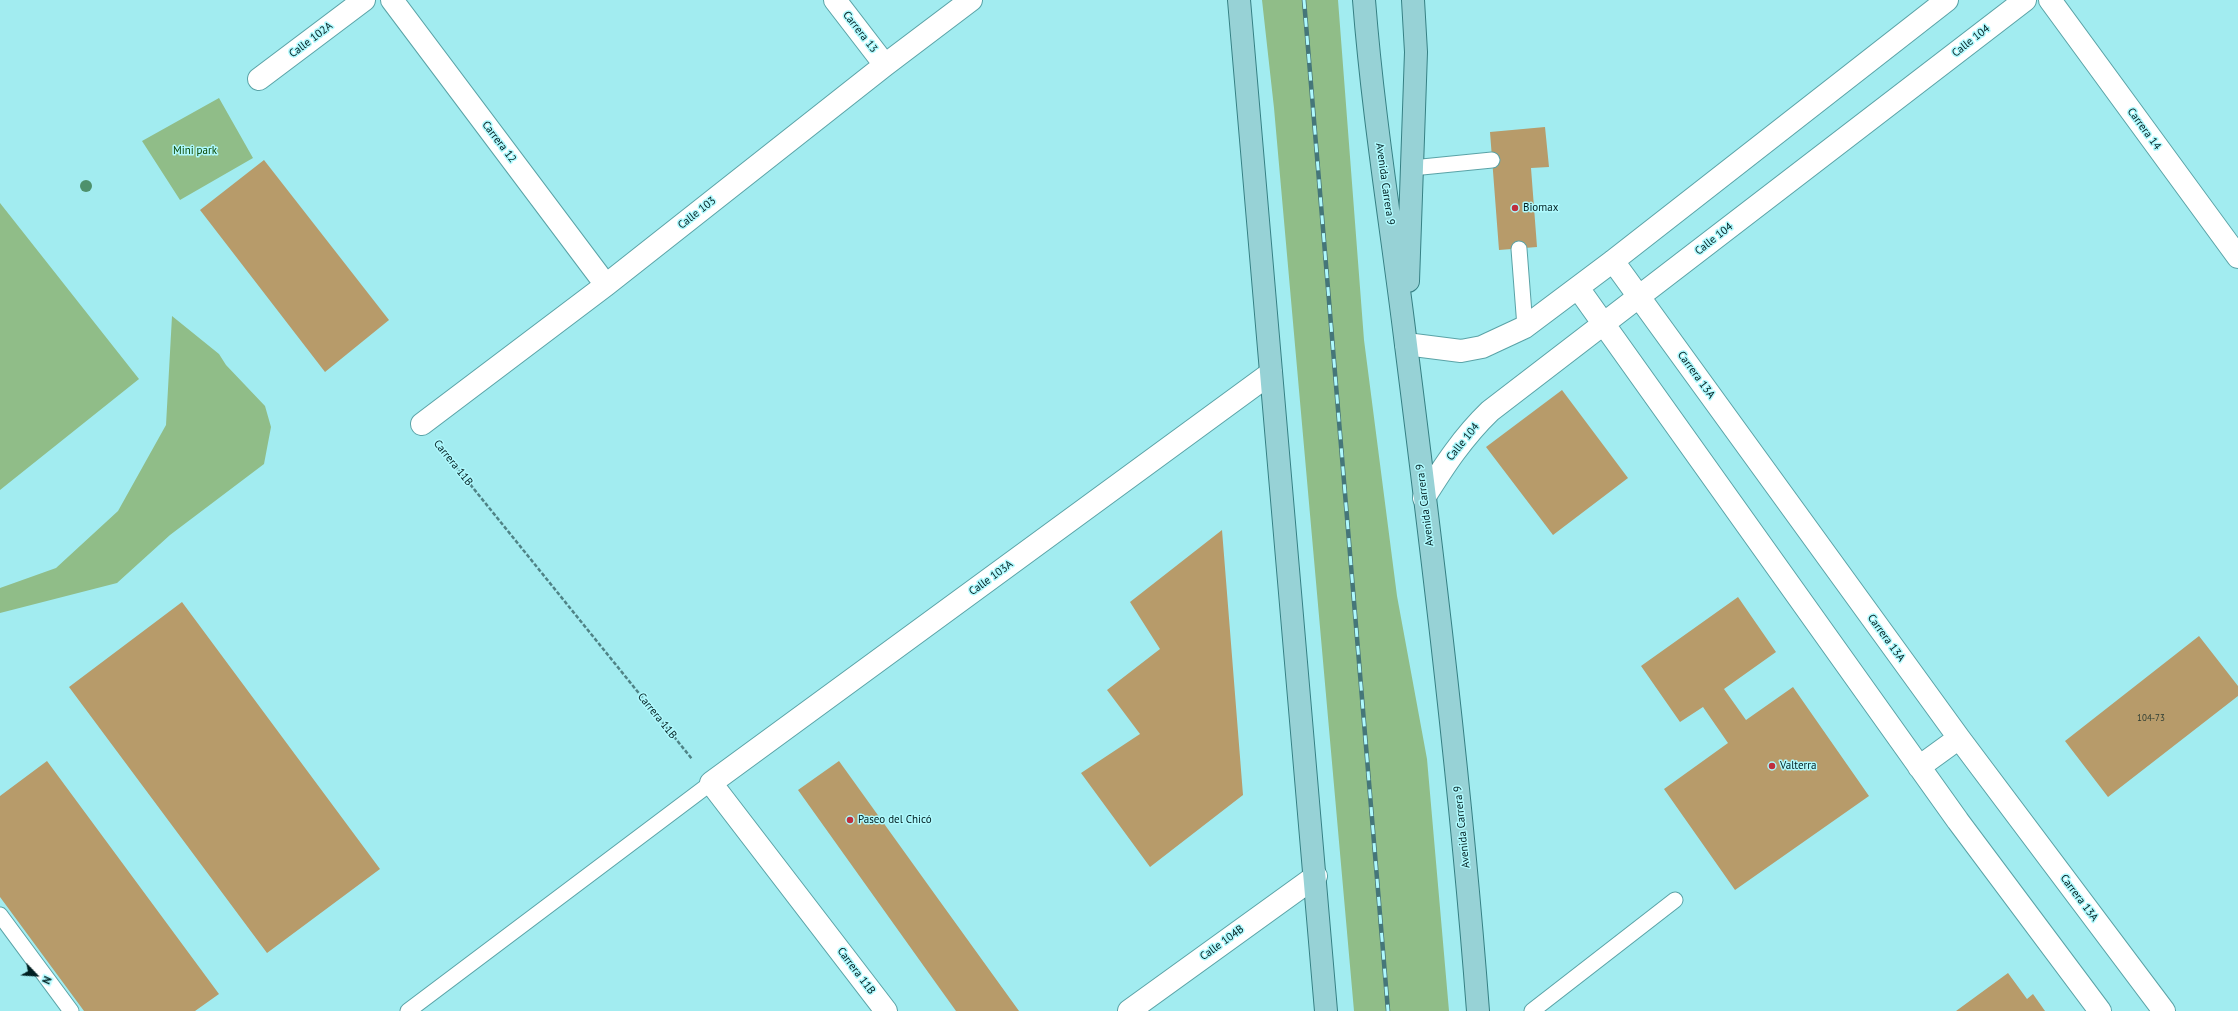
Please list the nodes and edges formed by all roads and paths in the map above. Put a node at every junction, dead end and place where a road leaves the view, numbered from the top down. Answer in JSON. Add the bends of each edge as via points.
{"nodes":[{"id":1,"x":364,"y":0,"type":"edge"},
{"id":2,"x":392,"y":0,"type":"edge"},
{"id":3,"x":835,"y":0,"type":"edge"},
{"id":4,"x":971,"y":0,"type":"edge"},
{"id":5,"x":1239,"y":0,"type":"edge"},
{"id":6,"x":1364,"y":0,"type":"edge"},
{"id":7,"x":1413,"y":0,"type":"edge"},
{"id":8,"x":1947,"y":0,"type":"edge"},
{"id":9,"x":2024,"y":0,"type":"edge"},
{"id":10,"x":2050,"y":0,"type":"edge"},
{"id":11,"x":885,"y":65,"type":"junction"},
{"id":12,"x":259,"y":79,"type":"dead end"},
{"id":13,"x":1492,"y":160,"type":"dead end"},
{"id":14,"x":1412,"y":168,"type":"junction"},
{"id":15,"x":1519,"y":249,"type":"dead end"},
{"id":16,"x":2238,"y":257,"type":"edge"},
{"id":17,"x":1613,"y":260,"type":"junction"},
{"id":18,"x":606,"y":285,"type":"junction"},
{"id":19,"x":1578,"y":288,"type":"junction"},
{"id":20,"x":1639,"y":296,"type":"junction"},
{"id":21,"x":1604,"y":323,"type":"junction"},
{"id":22,"x":1525,"y":327,"type":"junction"},
{"id":23,"x":1406,"y":344,"type":"junction"},
{"id":24,"x":1271,"y":373,"type":"junction"},
{"id":25,"x":422,"y":424,"type":"joint"},
{"id":26,"x":1424,"y":498,"type":"junction"},
{"id":27,"x":1959,"y":738,"type":"junction"},
{"id":28,"x":1919,"y":767,"type":"junction"},
{"id":29,"x":711,"y":783,"type":"junction"},
{"id":30,"x":1316,"y":876,"type":"junction"},
{"id":31,"x":1675,"y":900,"type":"dead end"},
{"id":32,"x":0,"y":915,"type":"edge"},
{"id":33,"x":71,"y":1011,"type":"edge"},
{"id":34,"x":408,"y":1011,"type":"edge"},
{"id":35,"x":886,"y":1011,"type":"edge"},
{"id":36,"x":1129,"y":1011,"type":"edge"},
{"id":37,"x":1326,"y":1011,"type":"edge"},
{"id":38,"x":1478,"y":1011,"type":"edge"},
{"id":39,"x":1532,"y":1011,"type":"edge"},
{"id":40,"x":2100,"y":1011,"type":"edge"},
{"id":41,"x":2164,"y":1011,"type":"edge"}],
"edges":[{"from":1,"to":12,"type":"street","name":"Calle 102A"},
{"from":2,"to":18,"type":"street","name":"Carrera 12"},
{"from":3,"to":11,"type":"street","name":"Carrera 13"},
{"from":4,"to":11,"type":"street","name":"Calle 103"},
{"from":5,"to":24,"type":"main road"},
{"from":6,"to":23,"type":"main road","name":"Avenida Carrera 9","via":[[1370,69]]},
{"from":7,"to":14,"type":"main road","via":[[1416,52]]},
{"from":8,"to":17,"type":"street"},
{"from":9,"to":20,"type":"street","name":"Calle 104"},
{"from":10,"to":16,"type":"street","name":"Carrera 14"},
{"from":11,"to":18,"type":"street","name":"Calle 103"},
{"from":13,"to":14,"type":"lane"},
{"from":14,"to":23,"type":"main road"},
{"from":15,"to":22,"type":"lane"},
{"from":17,"to":19,"type":"street"},
{"from":17,"to":20,"type":"street","name":"Carrera 13A"},
{"from":18,"to":25,"type":"street","name":"Calle 103"},
{"from":19,"to":21,"type":"street"},
{"from":19,"to":22,"type":"street"},
{"from":20,"to":21,"type":"street","name":"Calle 104"},
{"from":20,"to":27,"type":"street","name":"Carrera 13A"},
{"from":21,"to":26,"type":"street","name":"Calle 104","via":[[1490,411],[1469,431]]},
{"from":21,"to":28,"type":"street"},
{"from":22,"to":23,"type":"street","via":[[1482,347],[1461,351]]},
{"from":23,"to":26,"type":"main road","name":"Avenida Carrera 9"},
{"from":24,"to":29,"type":"street","name":"Calle 103A"},
{"from":24,"to":30,"type":"main road"},
{"from":25,"to":29,"type":"path","name":"Carrera 11B"},
{"from":26,"to":38,"type":"main road","name":"Avenida Carrera 9","via":[[1467,867]]},
{"from":27,"to":28,"type":"street"},
{"from":27,"to":41,"type":"street","name":"Carrera 13A"},
{"from":28,"to":40,"type":"street"},
{"from":29,"to":34,"type":"lane"},
{"from":29,"to":35,"type":"street","name":"Carrera 11B"},
{"from":30,"to":36,"type":"street","name":"Calle 104B"},
{"from":30,"to":37,"type":"main road"},
{"from":31,"to":39,"type":"lane"},
{"from":32,"to":33,"type":"lane"}]}
